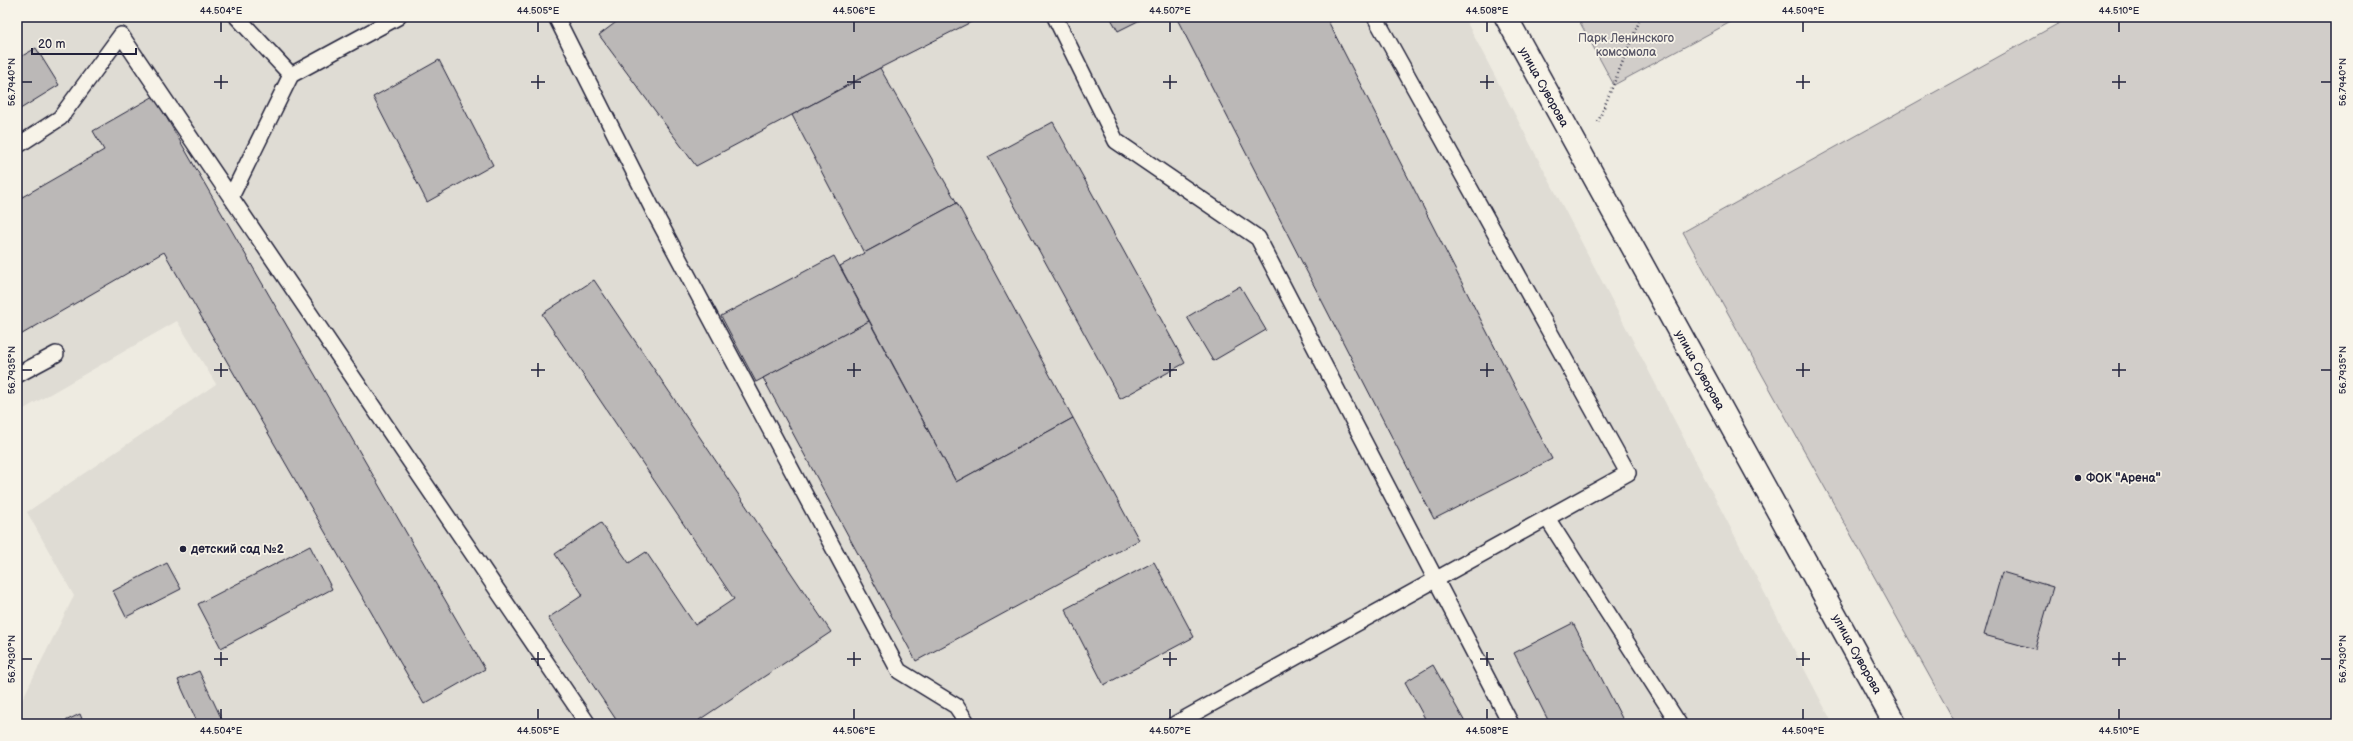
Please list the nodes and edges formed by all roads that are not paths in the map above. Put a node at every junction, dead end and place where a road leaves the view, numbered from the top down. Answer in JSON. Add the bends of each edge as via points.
{"nodes":[{"id":1,"x":237,"y":17,"type":"edge"},
{"id":2,"x":398,"y":17,"type":"edge"},
{"id":3,"x":556,"y":17,"type":"edge"},
{"id":4,"x":1056,"y":17,"type":"edge"},
{"id":5,"x":1375,"y":17,"type":"edge"},
{"id":6,"x":1506,"y":17,"type":"edge"},
{"id":7,"x":291,"y":75,"type":"junction"},
{"id":8,"x":17,"y":146,"type":"edge"},
{"id":9,"x":231,"y":197,"type":"junction"},
{"id":10,"x":56,"y":354,"type":"dead end"},
{"id":11,"x":17,"y":375,"type":"edge"},
{"id":12,"x":1547,"y":518,"type":"junction"},
{"id":13,"x":1436,"y":579,"type":"junction"},
{"id":14,"x":588,"y":724,"type":"edge"},
{"id":15,"x":968,"y":724,"type":"edge"},
{"id":16,"x":1175,"y":724,"type":"edge"},
{"id":17,"x":1511,"y":724,"type":"edge"},
{"id":18,"x":1679,"y":724,"type":"edge"},
{"id":19,"x":1895,"y":724,"type":"edge"}],
"edges":[{"from":1,"to":7,"type":"lane"},
{"from":2,"to":7,"type":"lane"},
{"from":3,"to":15,"type":"lane","via":[[654,212],[899,671],[956,706]]},
{"from":4,"to":13,"type":"lane","via":[[1116,141],[1258,238]]},
{"from":5,"to":12,"type":"lane","via":[[1628,473]]},
{"from":6,"to":19,"type":"street","name":"улица Суворова"},
{"from":7,"to":9,"type":"lane"},
{"from":8,"to":9,"type":"lane","via":[[60,118],[121,35]]},
{"from":9,"to":14,"type":"lane"},
{"from":10,"to":11,"type":"lane"},
{"from":12,"to":13,"type":"lane"},
{"from":12,"to":18,"type":"lane"},
{"from":13,"to":16,"type":"lane"},
{"from":13,"to":17,"type":"lane"}]}
